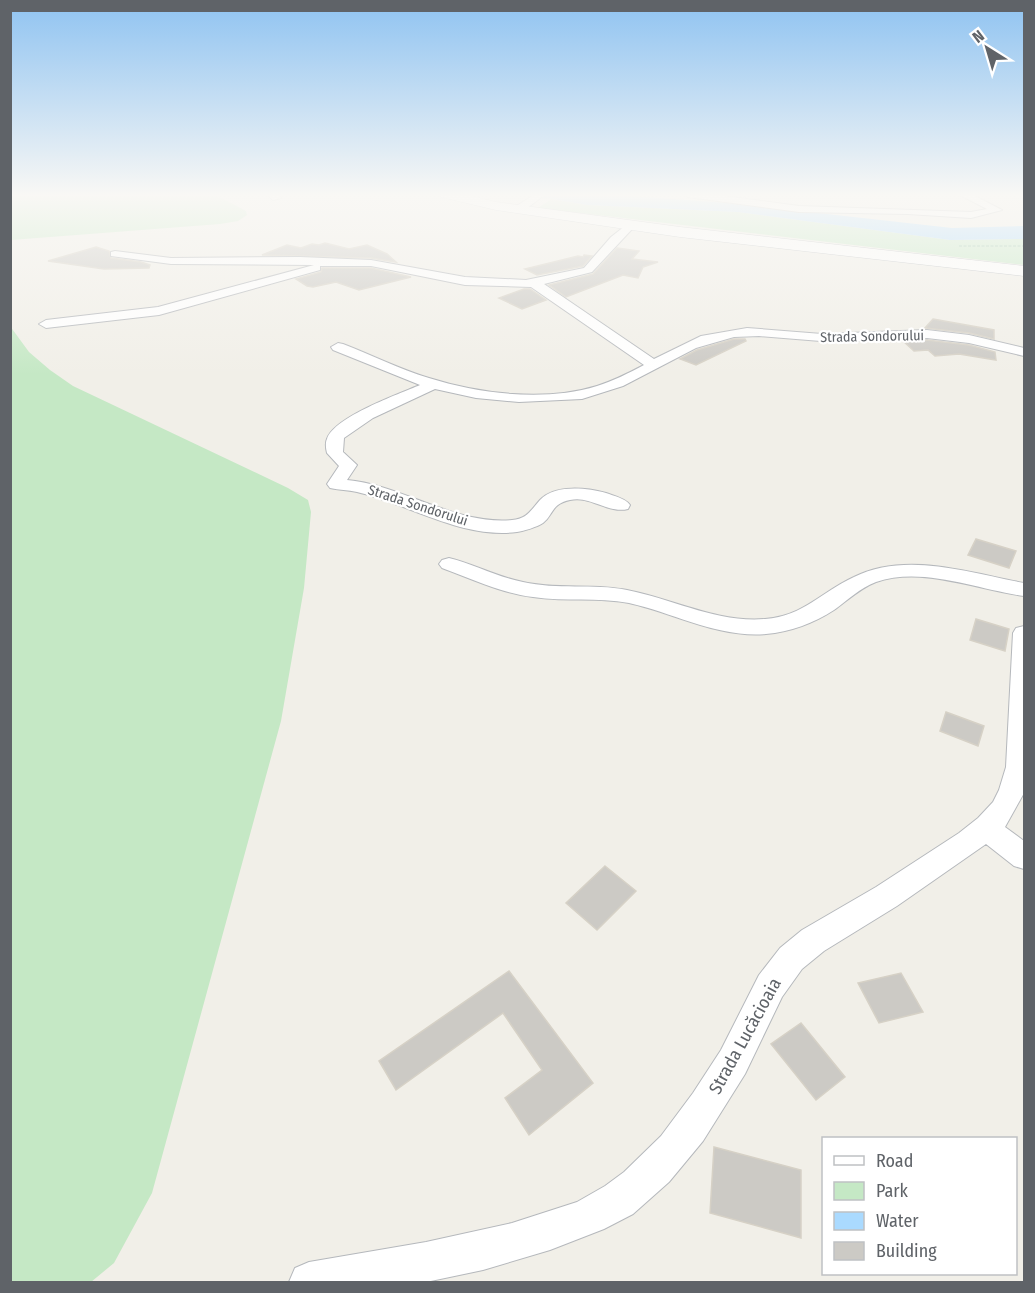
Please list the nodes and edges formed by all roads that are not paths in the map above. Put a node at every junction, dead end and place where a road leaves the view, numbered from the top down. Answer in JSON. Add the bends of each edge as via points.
{"nodes":[{"id":1,"x":118,"y":254,"type":"edge"},
{"id":2,"x":602,"y":254,"type":"edge"},
{"id":3,"x":874,"y":254,"type":"edge"},
{"id":4,"x":329,"y":263,"type":"junction"},
{"id":5,"x":1024,"y":270,"type":"edge"},
{"id":6,"x":534,"y":283,"type":"junction"},
{"id":7,"x":45,"y":324,"type":"dead end"},
{"id":8,"x":338,"y":347,"type":"dead end"},
{"id":9,"x":1024,"y":352,"type":"edge"},
{"id":10,"x":653,"y":365,"type":"junction"},
{"id":11,"x":434,"y":384,"type":"junction"},
{"id":12,"x":621,"y":505,"type":"dead end"},
{"id":13,"x":449,"y":564,"type":"dead end"},
{"id":14,"x":1024,"y":590,"type":"edge"},
{"id":15,"x":1024,"y":633,"type":"edge"},
{"id":16,"x":987,"y":829,"type":"junction"},
{"id":17,"x":1024,"y":857,"type":"edge"},
{"id":18,"x":309,"y":1282,"type":"edge"}],
"edges":[{"from":1,"to":4,"type":"street","via":[[171,261]]},
{"from":2,"to":6,"type":"street","via":[[588,270]]},
{"from":3,"to":5,"type":"main road"},
{"from":4,"to":6,"type":"street","via":[[380,264],[480,283]]},
{"from":4,"to":7,"type":"street","via":[[159,311]]},
{"from":6,"to":10,"type":"street"},
{"from":8,"to":11,"type":"street","name":"Strada Sondorului"},
{"from":9,"to":10,"type":"street","name":"Strada Sondorului","via":[[927,334],[843,338],[723,334]]},
{"from":10,"to":11,"type":"street","name":"Strada Sondorului","via":[[601,389],[567,396],[483,394]]},
{"from":11,"to":12,"type":"street","name":"Strada Sondorului","via":[[339,432],[334,439],[335,453],[348,465],[336,484],[360,487],[449,518],[504,528],[537,519],[548,502],[567,493],[583,492]]},
{"from":13,"to":14,"type":"street","via":[[523,589],[624,595],[714,622],[757,628],[794,622],[854,584],[892,572],[926,573]]},
{"from":15,"to":16,"type":"street","name":"Strada Lucăcioaia","via":[[1019,768],[1008,803]]},
{"from":16,"to":17,"type":"street"},
{"from":16,"to":18,"type":"street","name":"Strada Lucăcioaia","via":[[816,940],[783,968],[699,1117],[621,1199],[567,1226],[482,1252]]}]}
